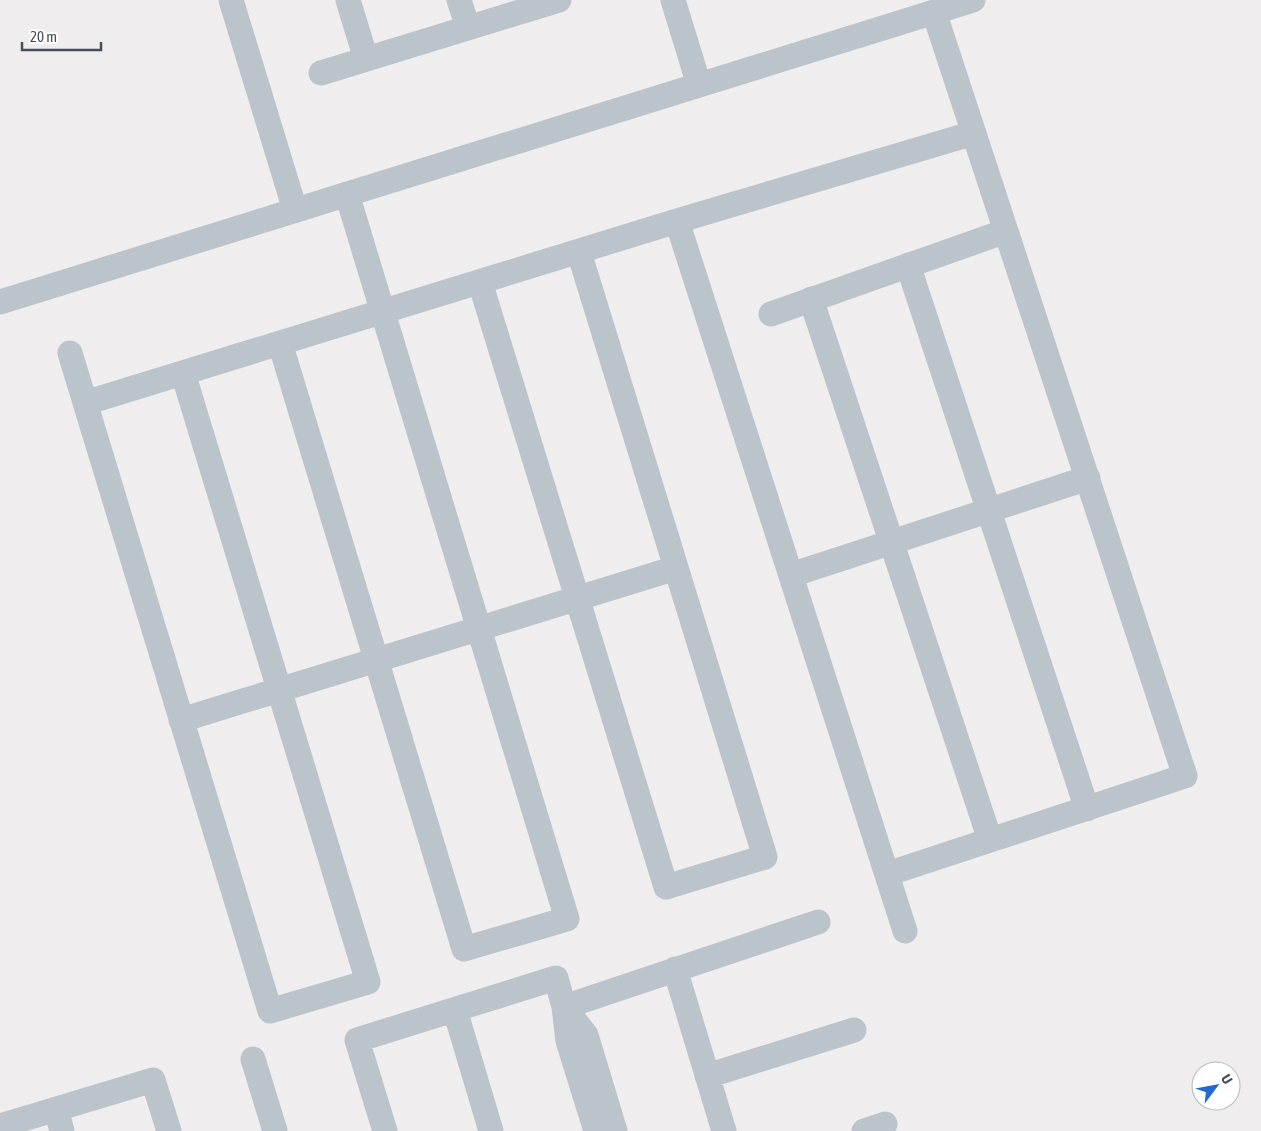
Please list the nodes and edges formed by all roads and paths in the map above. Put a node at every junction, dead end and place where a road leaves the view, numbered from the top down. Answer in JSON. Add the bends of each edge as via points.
{"nodes":[{"id":1,"x":232,"y":0,"type":"edge"},
{"id":2,"x":348,"y":0,"type":"edge"},
{"id":3,"x":459,"y":0,"type":"edge"},
{"id":4,"x":559,"y":0,"type":"edge"},
{"id":5,"x":673,"y":0,"type":"edge"},
{"id":6,"x":973,"y":0,"type":"edge"},
{"id":7,"x":934,"y":12,"type":"junction"},
{"id":8,"x":468,"y":28,"type":"junction"},
{"id":9,"x":366,"y":59,"type":"junction"},
{"id":10,"x":320,"y":73,"type":"dead end"},
{"id":11,"x":699,"y":85,"type":"junction"},
{"id":12,"x":974,"y":132,"type":"junction"},
{"id":13,"x":347,"y":194,"type":"junction"},
{"id":14,"x":295,"y":210,"type":"junction"},
{"id":15,"x":677,"y":221,"type":"junction"},
{"id":16,"x":1006,"y":231,"type":"junction"},
{"id":17,"x":579,"y":252,"type":"junction"},
{"id":18,"x":908,"y":265,"type":"junction"},
{"id":19,"x":480,"y":282,"type":"junction"},
{"id":20,"x":811,"y":299,"type":"junction"},
{"id":21,"x":0,"y":302,"type":"edge"},
{"id":22,"x":383,"y":312,"type":"junction"},
{"id":23,"x":771,"y":314,"type":"dead end"},
{"id":24,"x":280,"y":343,"type":"junction"},
{"id":25,"x":70,"y":353,"type":"dead end"},
{"id":26,"x":183,"y":373,"type":"junction"},
{"id":27,"x":85,"y":403,"type":"junction"},
{"id":28,"x":1088,"y":478,"type":"junction"},
{"id":29,"x":989,"y":510,"type":"junction"},
{"id":30,"x":892,"y":542,"type":"junction"},
{"id":31,"x":676,"y":568,"type":"junction"},
{"id":32,"x":791,"y":575,"type":"junction"},
{"id":33,"x":577,"y":599,"type":"junction"},
{"id":34,"x":479,"y":629,"type":"junction"},
{"id":35,"x":376,"y":660,"type":"junction"},
{"id":36,"x":279,"y":690,"type":"junction"},
{"id":37,"x":181,"y":720,"type":"junction"},
{"id":38,"x":1087,"y":809,"type":"junction"},
{"id":39,"x":990,"y":840,"type":"junction"},
{"id":40,"x":887,"y":874,"type":"junction"},
{"id":41,"x":818,"y":922,"type":"dead end"},
{"id":42,"x":905,"y":931,"type":"dead end"},
{"id":43,"x":675,"y":969,"type":"junction"},
{"id":44,"x":564,"y":1007,"type":"junction"},
{"id":45,"x":455,"y":1010,"type":"junction"},
{"id":46,"x":854,"y":1030,"type":"dead end"},
{"id":47,"x":253,"y":1059,"type":"dead end"},
{"id":48,"x":707,"y":1076,"type":"junction"},
{"id":49,"x":59,"y":1120,"type":"edge"},
{"id":50,"x":0,"y":1126,"type":"edge"},
{"id":51,"x":169,"y":1131,"type":"edge"},
{"id":52,"x":275,"y":1131,"type":"edge"},
{"id":53,"x":385,"y":1131,"type":"edge"},
{"id":54,"x":491,"y":1131,"type":"edge"},
{"id":55,"x":596,"y":1131,"type":"edge"},
{"id":56,"x":615,"y":1131,"type":"edge"},
{"id":57,"x":724,"y":1131,"type":"edge"}],
"edges":[{"from":1,"to":14,"type":"street"},
{"from":2,"to":9,"type":"street"},
{"from":3,"to":8,"type":"street"},
{"from":4,"to":8,"type":"street"},
{"from":5,"to":11,"type":"street"},
{"from":6,"to":7,"type":"street"},
{"from":7,"to":11,"type":"street"},
{"from":7,"to":12,"type":"street"},
{"from":8,"to":9,"type":"street"},
{"from":9,"to":10,"type":"street"},
{"from":11,"to":13,"type":"street"},
{"from":12,"to":15,"type":"street"},
{"from":12,"to":16,"type":"street"},
{"from":13,"to":14,"type":"street"},
{"from":13,"to":22,"type":"street"},
{"from":14,"to":21,"type":"street"},
{"from":15,"to":17,"type":"street"},
{"from":15,"to":32,"type":"street"},
{"from":16,"to":18,"type":"street"},
{"from":16,"to":28,"type":"street"},
{"from":17,"to":19,"type":"street"},
{"from":17,"to":31,"type":"street"},
{"from":18,"to":20,"type":"street"},
{"from":18,"to":29,"type":"street"},
{"from":19,"to":22,"type":"street"},
{"from":19,"to":33,"type":"street"},
{"from":20,"to":23,"type":"street"},
{"from":20,"to":30,"type":"street"},
{"from":22,"to":24,"type":"street"},
{"from":22,"to":34,"type":"street"},
{"from":24,"to":26,"type":"street"},
{"from":24,"to":35,"type":"street"},
{"from":25,"to":27,"type":"street"},
{"from":26,"to":27,"type":"street"},
{"from":26,"to":36,"type":"street"},
{"from":27,"to":37,"type":"street"},
{"from":28,"to":29,"type":"street"},
{"from":28,"to":38,"type":"street","via":[[1185,776]]},
{"from":29,"to":30,"type":"street"},
{"from":29,"to":38,"type":"street"},
{"from":30,"to":32,"type":"street"},
{"from":30,"to":39,"type":"street"},
{"from":31,"to":33,"type":"street"},
{"from":31,"to":33,"type":"street","via":[[765,857],[666,887]]},
{"from":32,"to":40,"type":"street"},
{"from":33,"to":34,"type":"street"},
{"from":34,"to":35,"type":"street"},
{"from":34,"to":35,"type":"street","via":[[567,919],[464,949]]},
{"from":35,"to":36,"type":"street"},
{"from":36,"to":37,"type":"street"},
{"from":36,"to":37,"type":"street","via":[[368,982],[270,1012]]},
{"from":38,"to":39,"type":"street"},
{"from":39,"to":40,"type":"street"},
{"from":40,"to":42,"type":"street"},
{"from":41,"to":43,"type":"street"},
{"from":43,"to":44,"type":"street"},
{"from":43,"to":48,"type":"street"},
{"from":44,"to":45,"type":"street","via":[[556,978]]},
{"from":44,"to":55,"type":"street","via":[[568,1041]]},
{"from":44,"to":56,"type":"street","via":[[586,1035]]},
{"from":45,"to":53,"type":"street","via":[[357,1040]]},
{"from":45,"to":54,"type":"street"},
{"from":46,"to":48,"type":"street"},
{"from":47,"to":52,"type":"street"},
{"from":48,"to":57,"type":"street"},
{"from":49,"to":50,"type":"street"},
{"from":49,"to":51,"type":"street","via":[[154,1080]]}]}
